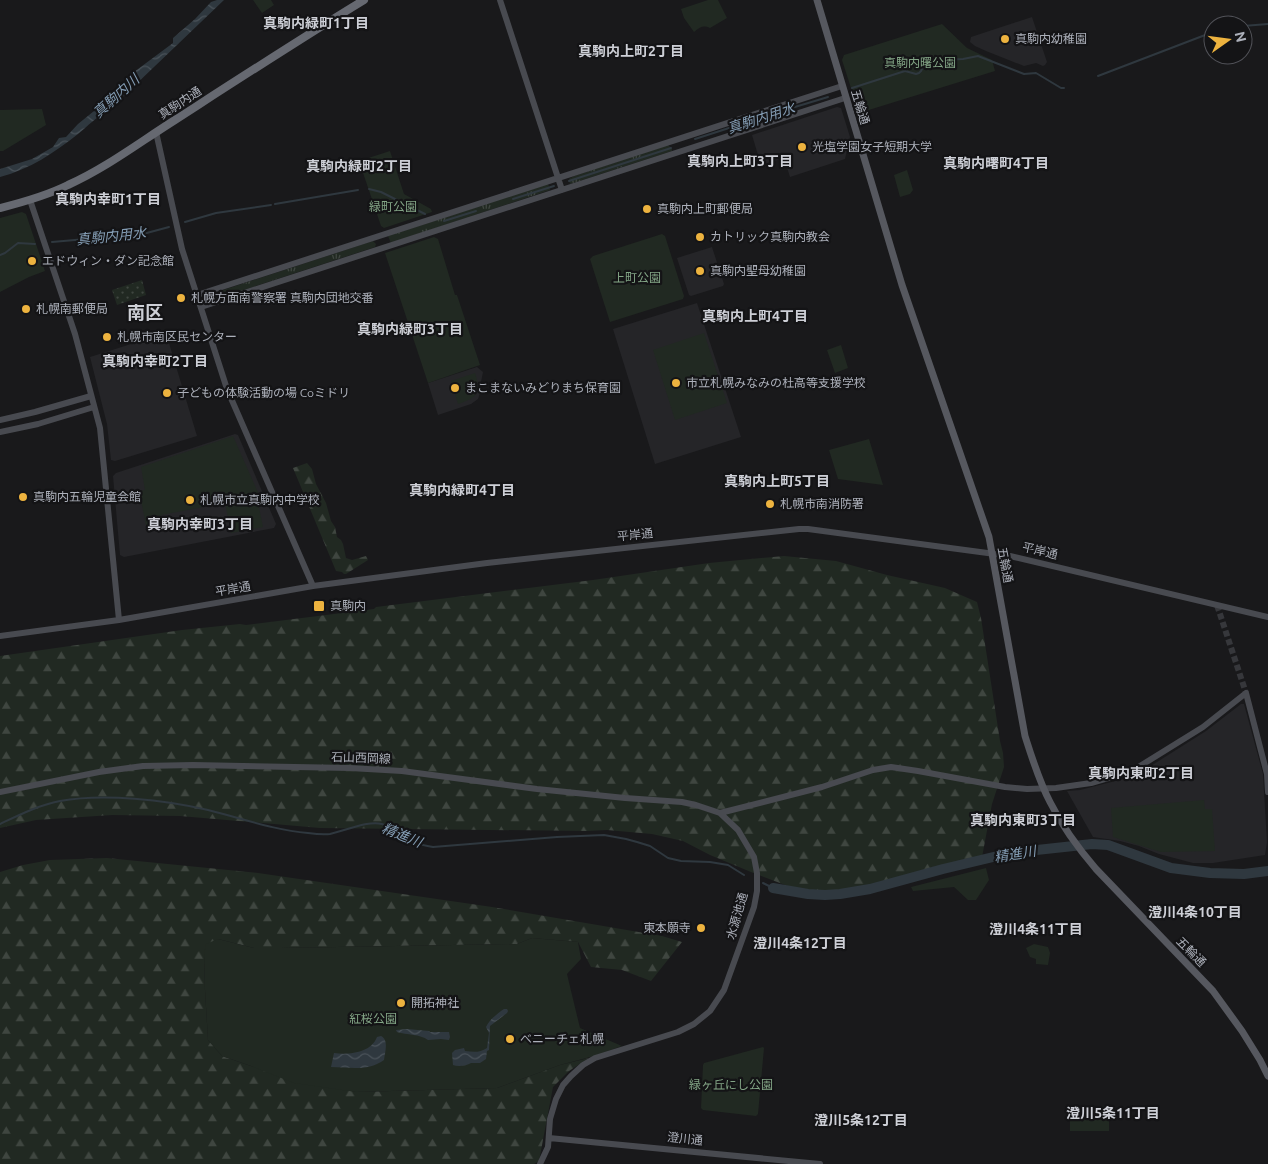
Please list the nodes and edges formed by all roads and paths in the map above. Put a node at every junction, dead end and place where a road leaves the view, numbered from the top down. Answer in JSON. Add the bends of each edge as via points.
{"nodes":[{"id":1,"x":364,"y":0,"type":"edge"},
{"id":2,"x":500,"y":0,"type":"edge"},
{"id":3,"x":817,"y":0,"type":"edge"},
{"id":4,"x":842,"y":86,"type":"junction"},
{"id":5,"x":845,"y":98,"type":"junction"},
{"id":6,"x":156,"y":132,"type":"junction"},
{"id":7,"x":558,"y":178,"type":"junction"},
{"id":8,"x":562,"y":190,"type":"junction"},
{"id":9,"x":30,"y":200,"type":"junction"},
{"id":10,"x":0,"y":208,"type":"edge"},
{"id":11,"x":197,"y":296,"type":"junction"},
{"id":12,"x":201,"y":306,"type":"junction"},
{"id":13,"x":91,"y":396,"type":"junction"},
{"id":14,"x":94,"y":407,"type":"junction"},
{"id":15,"x":0,"y":420,"type":"edge"},
{"id":16,"x":0,"y":432,"type":"edge"},
{"id":17,"x":991,"y":553,"type":"junction"},
{"id":18,"x":314,"y":586,"type":"junction"},
{"id":19,"x":1268,"y":617,"type":"edge"},
{"id":20,"x":119,"y":620,"type":"junction"},
{"id":21,"x":0,"y":636,"type":"edge"},
{"id":22,"x":0,"y":792,"type":"edge"},
{"id":23,"x":1268,"y":792,"type":"edge"},
{"id":24,"x":720,"y":813,"type":"junction"},
{"id":25,"x":1268,"y":1076,"type":"edge"},
{"id":26,"x":549,"y":1138,"type":"junction"},
{"id":27,"x":540,"y":1164,"type":"edge"},
{"id":28,"x":820,"y":1164,"type":"edge"}],
"edges":[{"from":1,"to":6,"type":"highway","name":"真駒内通"},
{"from":2,"to":7,"type":"street"},
{"from":3,"to":4,"type":"main road","name":"五輪通"},
{"from":4,"to":5,"type":"main road","name":"五輪通"},
{"from":4,"to":7,"type":"street"},
{"from":5,"to":8,"type":"street"},
{"from":5,"to":17,"type":"main road","name":"五輪通","via":[[902,285],[989,537]]},
{"from":6,"to":9,"type":"highway","name":"真駒内通","via":[[85,177]]},
{"from":6,"to":11,"type":"street","via":[[182,249]]},
{"from":7,"to":8,"type":"street"},
{"from":7,"to":11,"type":"street"},
{"from":8,"to":12,"type":"street"},
{"from":9,"to":10,"type":"highway","name":"真駒内通"},
{"from":9,"to":13,"type":"street","via":[[75,334]]},
{"from":11,"to":12,"type":"street"},
{"from":12,"to":18,"type":"street","via":[[227,389]]},
{"from":13,"to":14,"type":"street"},
{"from":13,"to":15,"type":"street"},
{"from":14,"to":16,"type":"street"},
{"from":14,"to":20,"type":"street","via":[[101,436]]},
{"from":17,"to":18,"type":"street","name":"平岸通","via":[[799,529],[487,563]]},
{"from":17,"to":19,"type":"street","name":"平岸通"},
{"from":17,"to":25,"type":"main road","name":"五輪通","via":[[1025,736],[1049,801],[1067,832],[1096,869],[1213,991]]},
{"from":18,"to":20,"type":"street","name":"平岸通"},
{"from":20,"to":21,"type":"street","name":"平岸通"},
{"from":22,"to":24,"type":"street","name":"石山西岡線","via":[[143,766],[350,768],[682,802]]},
{"from":23,"to":24,"type":"street","via":[[1267,774],[1246,693],[1203,727],[1132,771],[1078,786],[1004,787],[891,767]]},
{"from":24,"to":26,"type":"street","name":"水源池通","via":[[738,830],[754,857],[757,873],[754,907],[724,990],[710,1011],[685,1029],[595,1058],[583,1065],[563,1086],[556,1099]]},
{"from":26,"to":27,"type":"street","name":"水源池通"},
{"from":26,"to":28,"type":"street","name":"澄川通"}]}
